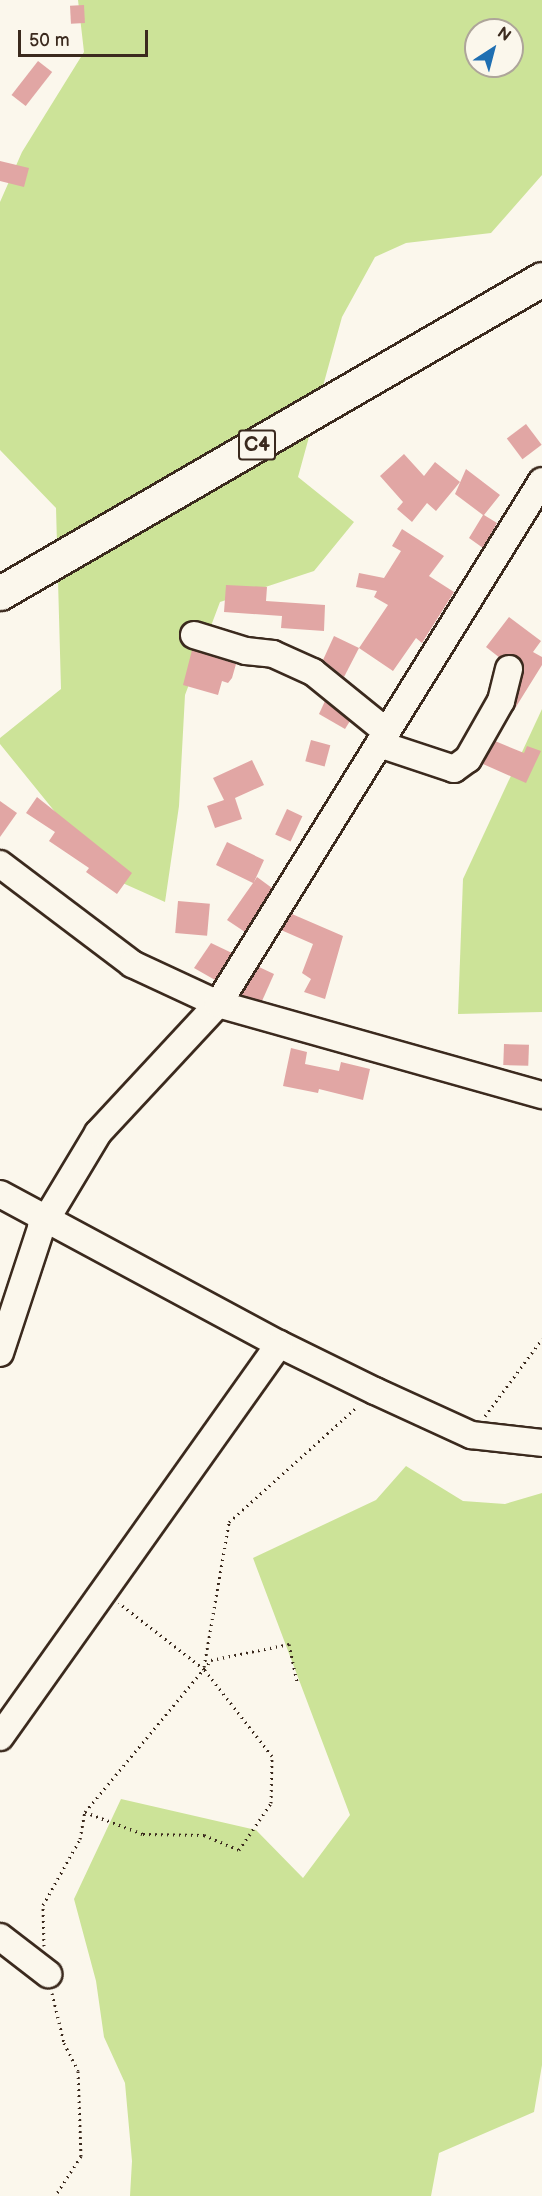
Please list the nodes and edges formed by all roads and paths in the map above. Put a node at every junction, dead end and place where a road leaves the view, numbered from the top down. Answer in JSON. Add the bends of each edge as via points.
{"nodes":[{"id":1,"x":542,"y":279,"type":"edge"},
{"id":2,"x":542,"y":482,"type":"edge"},
{"id":3,"x":0,"y":593,"type":"edge"},
{"id":4,"x":194,"y":635,"type":"dead end"},
{"id":5,"x":509,"y":669,"type":"dead end"},
{"id":6,"x":383,"y":738,"type":"junction"},
{"id":7,"x":0,"y":864,"type":"edge"},
{"id":8,"x":218,"y":1004,"type":"junction"},
{"id":9,"x":542,"y":1095,"type":"edge"},
{"id":10,"x":0,"y":1194,"type":"edge"},
{"id":11,"x":48,"y":1219,"type":"junction"},
{"id":12,"x":542,"y":1339,"type":"edge"},
{"id":13,"x":279,"y":1344,"type":"junction"},
{"id":14,"x":0,"y":1353,"type":"edge"},
{"id":15,"x":375,"y":1391,"type":"junction"},
{"id":16,"x":471,"y":1435,"type":"junction"},
{"id":17,"x":542,"y":1443,"type":"edge"},
{"id":18,"x":106,"y":1592,"type":"junction"},
{"id":19,"x":204,"y":1669,"type":"junction"},
{"id":20,"x":297,"y":1682,"type":"dead end"},
{"id":21,"x":0,"y":1737,"type":"edge"},
{"id":22,"x":85,"y":1812,"type":"junction"},
{"id":23,"x":0,"y":1937,"type":"edge"},
{"id":24,"x":48,"y":1974,"type":"junction"},
{"id":25,"x":55,"y":2196,"type":"edge"}],
"edges":[{"from":1,"to":3,"type":"highway","number":"C4"},
{"from":2,"to":6,"type":"street"},
{"from":4,"to":6,"type":"street","via":[[246,651],[273,654],[313,672]]},
{"from":5,"to":6,"type":"street","via":[[501,701],[468,759],[454,769]]},
{"from":6,"to":8,"type":"street"},
{"from":7,"to":8,"type":"street","via":[[132,964]]},
{"from":8,"to":9,"type":"street"},
{"from":8,"to":11,"type":"street","via":[[98,1133]]},
{"from":10,"to":11,"type":"street"},
{"from":11,"to":13,"type":"street"},
{"from":11,"to":14,"type":"street","via":[[41,1228]]},
{"from":12,"to":16,"type":"path"},
{"from":13,"to":15,"type":"street"},
{"from":13,"to":18,"type":"street"},
{"from":15,"to":16,"type":"street"},
{"from":15,"to":19,"type":"path","via":[[229,1522]]},
{"from":16,"to":17,"type":"street"},
{"from":18,"to":19,"type":"path"},
{"from":18,"to":21,"type":"street"},
{"from":19,"to":20,"type":"path","via":[[211,1660],[289,1644]]},
{"from":19,"to":22,"type":"path"},
{"from":19,"to":22,"type":"path","via":[[272,1755],[271,1803],[239,1850],[204,1835],[143,1834]]},
{"from":22,"to":24,"type":"path","via":[[80,1839],[43,1905]]},
{"from":23,"to":24,"type":"street"},
{"from":24,"to":25,"type":"path","via":[[64,2043],[78,2071],[81,2145],[81,2156]]}]}
